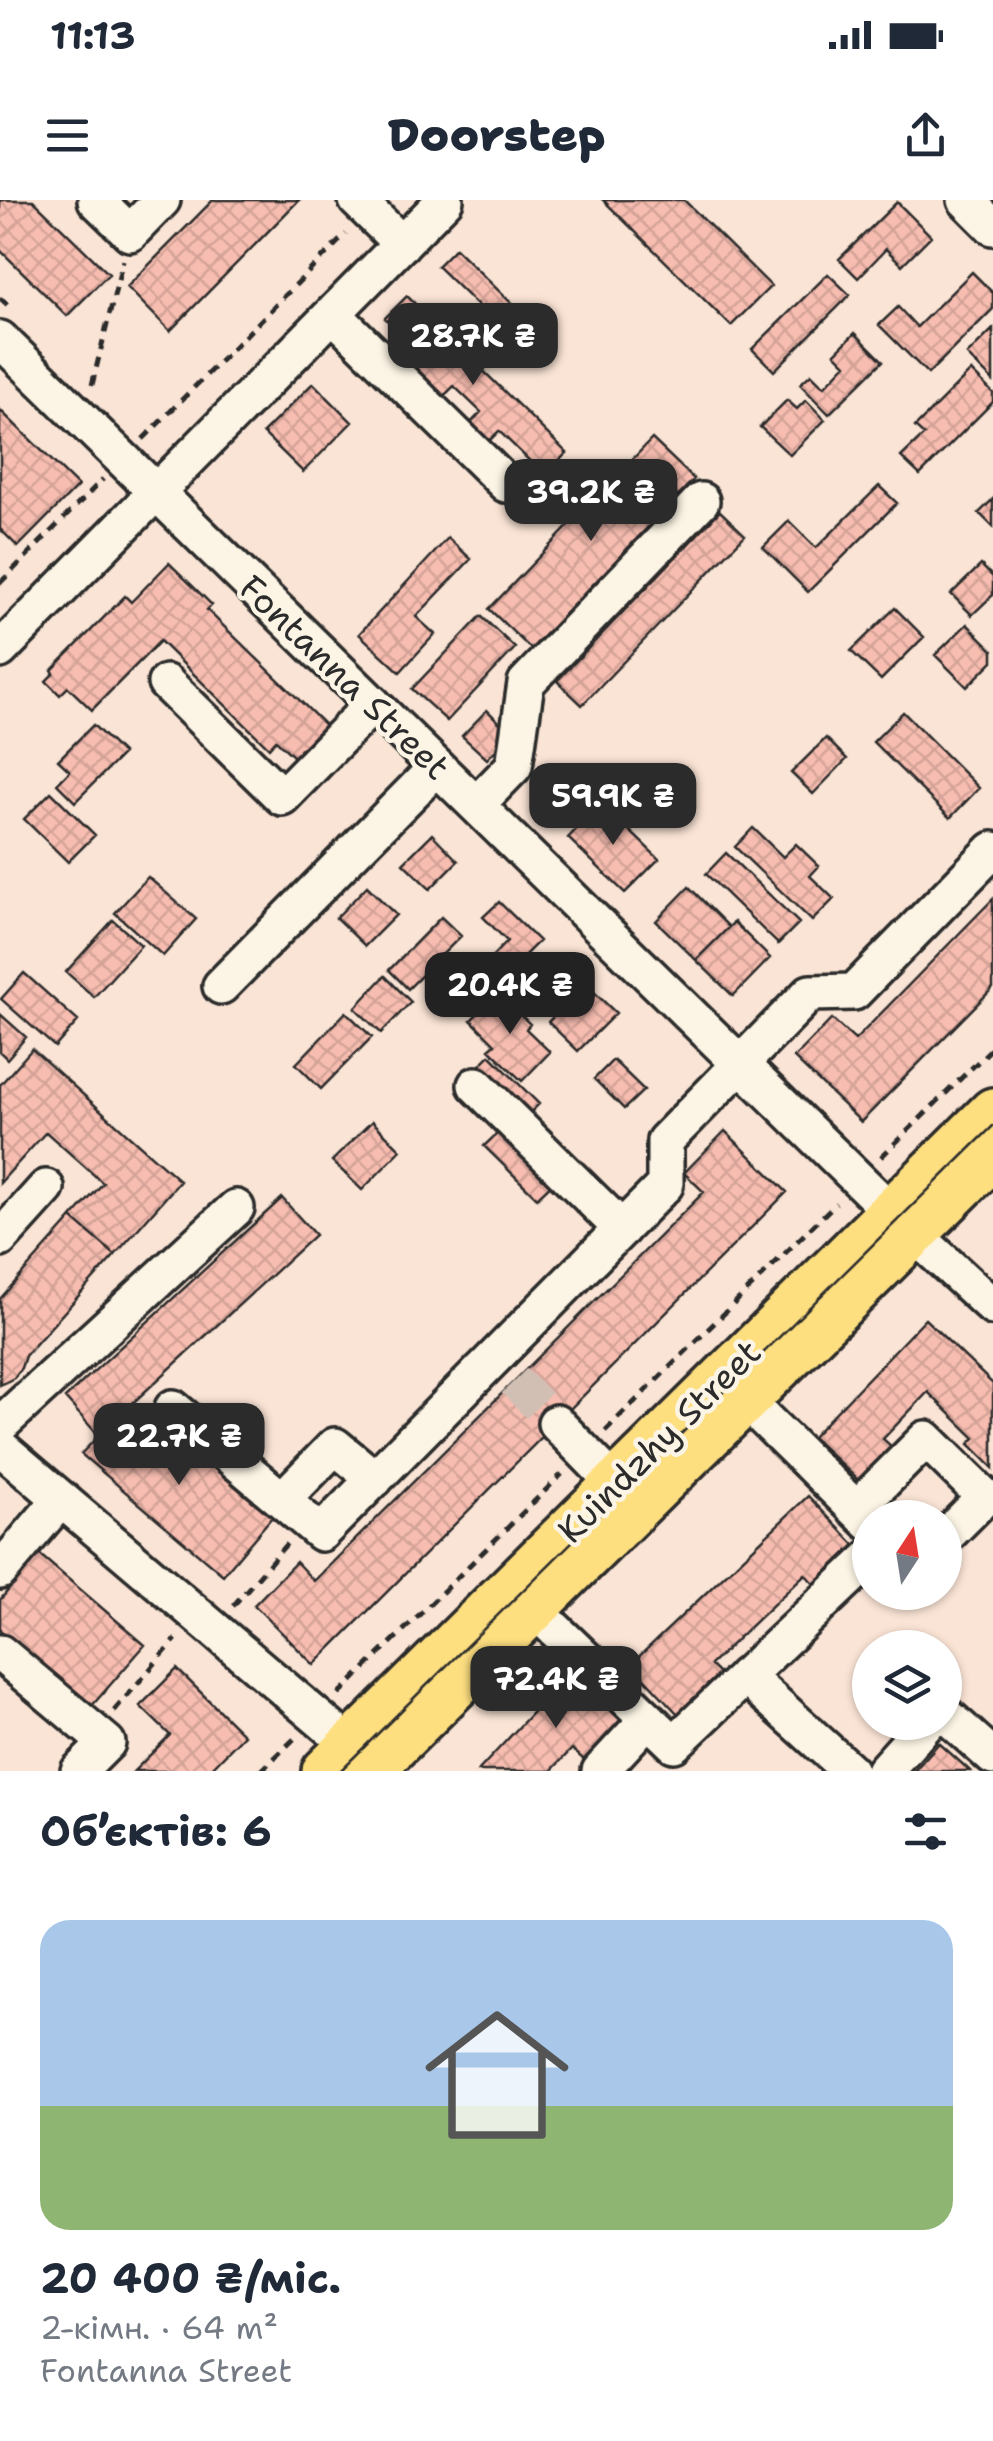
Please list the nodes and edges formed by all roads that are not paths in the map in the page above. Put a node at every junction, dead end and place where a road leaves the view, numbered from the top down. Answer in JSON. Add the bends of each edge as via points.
{"nodes":[{"id":1,"x":96,"y":200,"type":"edge"},
{"id":2,"x":162,"y":200,"type":"edge"},
{"id":3,"x":445,"y":200,"type":"edge"},
{"id":4,"x":966,"y":200,"type":"edge"},
{"id":5,"x":363,"y":206,"type":"edge"},
{"id":6,"x":993,"y":227,"type":"edge"},
{"id":7,"x":402,"y":244,"type":"junction"},
{"id":8,"x":332,"y":314,"type":"junction"},
{"id":9,"x":0,"y":338,"type":"edge"},
{"id":10,"x":506,"y":484,"type":"dead end"},
{"id":11,"x":156,"y":492,"type":"junction"},
{"id":12,"x":701,"y":501,"type":"dead end"},
{"id":13,"x":0,"y":650,"type":"edge"},
{"id":14,"x":166,"y":683,"type":"dead end"},
{"id":15,"x":373,"y":704,"type":"junction"},
{"id":16,"x":437,"y":767,"type":"junction"},
{"id":17,"x":476,"y":805,"type":"junction"},
{"id":18,"x":993,"y":850,"type":"edge"},
{"id":19,"x":221,"y":986,"type":"dead end"},
{"id":20,"x":740,"y":1064,"type":"junction"},
{"id":21,"x":476,"y":1085,"type":"dead end"},
{"id":22,"x":993,"y":1111,"type":"edge"},
{"id":23,"x":993,"y":1156,"type":"edge"},
{"id":24,"x":46,"y":1188,"type":"dead end"},
{"id":25,"x":236,"y":1208,"type":"dead end"},
{"id":26,"x":902,"y":1223,"type":"junction"},
{"id":27,"x":622,"y":1228,"type":"junction"},
{"id":28,"x":0,"y":1239,"type":"edge"},
{"id":29,"x":993,"y":1307,"type":"edge"},
{"id":30,"x":734,"y":1389,"type":"junction"},
{"id":31,"x":173,"y":1408,"type":"dead end"},
{"id":32,"x":556,"y":1423,"type":"tunnel mouth"},
{"id":33,"x":0,"y":1424,"type":"edge"},
{"id":34,"x":0,"y":1447,"type":"edge"},
{"id":35,"x":375,"y":1479,"type":"junction"},
{"id":36,"x":626,"y":1496,"type":"junction"},
{"id":37,"x":62,"y":1499,"type":"junction"},
{"id":38,"x":876,"y":1500,"type":"edge"},
{"id":39,"x":852,"y":1505,"type":"edge"},
{"id":40,"x":294,"y":1510,"type":"junction"},
{"id":41,"x":962,"y":1520,"type":"edge"},
{"id":42,"x":0,"y":1571,"type":"edge"},
{"id":43,"x":852,"y":1575,"type":"edge"},
{"id":44,"x":523,"y":1598,"type":"junction"},
{"id":45,"x":0,"y":1652,"type":"edge"},
{"id":46,"x":745,"y":1676,"type":"junction"},
{"id":47,"x":648,"y":1719,"type":"junction"},
{"id":48,"x":962,"y":1729,"type":"edge"},
{"id":49,"x":912,"y":1740,"type":"edge"},
{"id":50,"x":993,"y":1757,"type":"edge"},
{"id":51,"x":361,"y":1765,"type":"edge"},
{"id":52,"x":79,"y":1771,"type":"edge"},
{"id":53,"x":600,"y":1771,"type":"edge"},
{"id":54,"x":850,"y":1771,"type":"edge"},
{"id":55,"x":884,"y":1771,"type":"edge"}],
"edges":[{"from":1,"to":2,"type":"street","via":[[130,233]]},
{"from":3,"to":7,"type":"street"},
{"from":4,"to":6,"type":"street"},
{"from":5,"to":7,"type":"street"},
{"from":7,"to":8,"type":"street"},
{"from":8,"to":10,"type":"street"},
{"from":8,"to":11,"type":"street"},
{"from":9,"to":11,"type":"street","name":"Fontanna Street"},
{"from":11,"to":13,"type":"street"},
{"from":11,"to":15,"type":"street","name":"Fontanna Street"},
{"from":12,"to":17,"type":"street","via":[[526,683],[514,766]]},
{"from":14,"to":15,"type":"street","via":[[282,797]]},
{"from":15,"to":16,"type":"street","name":"Fontanna Street"},
{"from":16,"to":17,"type":"street","name":"Fontanna Street"},
{"from":16,"to":19,"type":"street"},
{"from":17,"to":20,"type":"street","name":"Fontanna Street"},
{"from":18,"to":20,"type":"street","via":[[854,992],[810,993]]},
{"from":20,"to":26,"type":"street","name":"Fontanna Street"},
{"from":20,"to":27,"type":"street","via":[[665,1140],[666,1185]]},
{"from":21,"to":27,"type":"street"},
{"from":22,"to":26,"type":"main road","name":"Kuindzhy Street"},
{"from":23,"to":26,"type":"main road","name":"Kuindzhy Street"},
{"from":24,"to":28,"type":"street"},
{"from":25,"to":33,"type":"street"},
{"from":26,"to":29,"type":"street","name":"Fontanna Street"},
{"from":26,"to":30,"type":"main road","name":"Kuindzhy Street"},
{"from":27,"to":35,"type":"street","via":[[504,1370]]},
{"from":30,"to":36,"type":"main road","name":"Kuindzhy Street"},
{"from":30,"to":39,"type":"street"},
{"from":31,"to":40,"type":"street"},
{"from":32,"to":36,"type":"street"},
{"from":34,"to":37,"type":"street"},
{"from":35,"to":40,"type":"street","via":[[321,1534]]},
{"from":35,"to":40,"type":"street","via":[[336,1446]]},
{"from":36,"to":44,"type":"main road","name":"Kuindzhy Street"},
{"from":37,"to":42,"type":"street"},
{"from":37,"to":51,"type":"street"},
{"from":38,"to":41,"type":"street","via":[[926,1439],[985,1497]]},
{"from":43,"to":46,"type":"street"},
{"from":44,"to":47,"type":"street"},
{"from":44,"to":51,"type":"main road","name":"Kuindzhy Street"},
{"from":45,"to":52,"type":"street","via":[[107,1743]]},
{"from":46,"to":47,"type":"street","via":[[674,1744]]},
{"from":46,"to":54,"type":"street"},
{"from":47,"to":53,"type":"street"},
{"from":48,"to":50,"type":"street"},
{"from":49,"to":55,"type":"street"}]}
